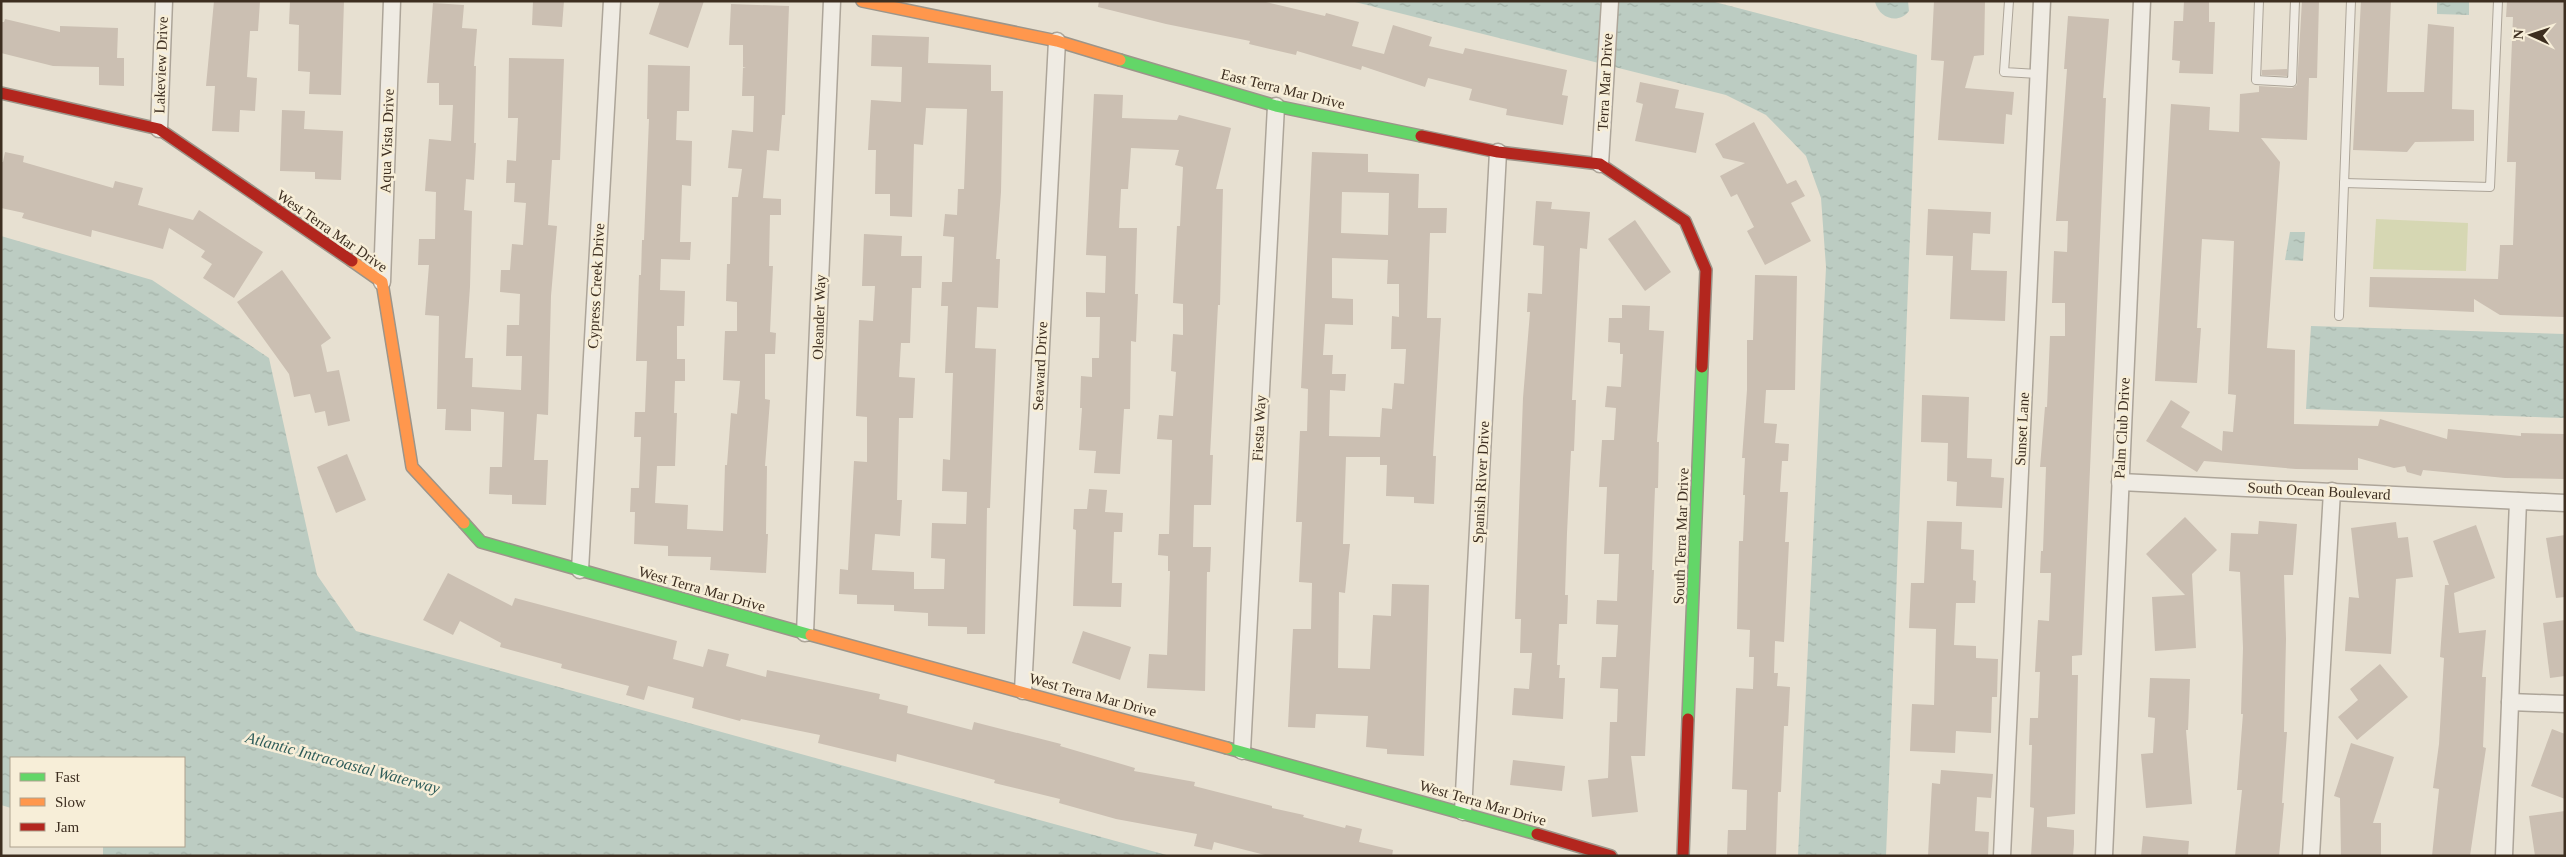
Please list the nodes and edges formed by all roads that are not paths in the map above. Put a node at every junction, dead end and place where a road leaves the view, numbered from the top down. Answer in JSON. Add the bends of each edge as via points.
{"nodes":[{"id":1,"x":164,"y":1,"type":"edge"},
{"id":2,"x":392,"y":1,"type":"edge"},
{"id":3,"x":612,"y":1,"type":"edge"},
{"id":4,"x":832,"y":1,"type":"edge"},
{"id":5,"x":862,"y":1,"type":"edge"},
{"id":6,"x":1610,"y":1,"type":"edge"},
{"id":7,"x":2009,"y":1,"type":"edge"},
{"id":8,"x":2042,"y":1,"type":"edge"},
{"id":9,"x":2142,"y":1,"type":"edge"},
{"id":10,"x":2259,"y":1,"type":"edge"},
{"id":11,"x":2295,"y":1,"type":"edge"},
{"id":12,"x":2351,"y":1,"type":"edge"},
{"id":13,"x":2498,"y":1,"type":"edge"},
{"id":14,"x":1057,"y":42,"type":"junction"},
{"id":15,"x":2038,"y":74,"type":"junction"},
{"id":16,"x":1,"y":93,"type":"edge"},
{"id":17,"x":1276,"y":106,"type":"junction"},
{"id":18,"x":159,"y":129,"type":"junction"},
{"id":19,"x":1498,"y":152,"type":"junction"},
{"id":20,"x":1600,"y":164,"type":"junction"},
{"id":21,"x":2344,"y":183,"type":"junction"},
{"id":22,"x":1685,"y":221,"type":"joint"},
{"id":23,"x":382,"y":282,"type":"junction"},
{"id":24,"x":2339,"y":316,"type":"dead end"},
{"id":25,"x":2120,"y":482,"type":"junction"},
{"id":26,"x":2332,"y":491,"type":"junction"},
{"id":27,"x":2518,"y":501,"type":"junction"},
{"id":28,"x":2565,"y":503,"type":"edge"},
{"id":29,"x":580,"y":570,"type":"junction"},
{"id":30,"x":805,"y":633,"type":"junction"},
{"id":31,"x":1023,"y":692,"type":"junction"},
{"id":32,"x":2510,"y":702,"type":"junction"},
{"id":33,"x":2565,"y":704,"type":"edge"},
{"id":34,"x":1242,"y":751,"type":"junction"},
{"id":35,"x":1463,"y":812,"type":"junction"},
{"id":36,"x":1610,"y":856,"type":"edge"},
{"id":37,"x":1683,"y":856,"type":"edge"},
{"id":38,"x":2002,"y":856,"type":"edge"},
{"id":39,"x":2104,"y":856,"type":"edge"},
{"id":40,"x":2311,"y":856,"type":"edge"},
{"id":41,"x":2504,"y":856,"type":"edge"}],
"edges":[{"from":1,"to":18,"type":"street","name":"Lakeview Drive"},
{"from":2,"to":23,"type":"street","name":"Aqua Vista Drive"},
{"from":3,"to":29,"type":"street","name":"Cypress Creek Drive"},
{"from":4,"to":30,"type":"street","name":"Oleander Way"},
{"from":5,"to":14,"type":"street","name":"East Terra Mar Drive"},
{"from":6,"to":20,"type":"street","name":"Terra Mar Drive"},
{"from":7,"to":15,"type":"lane","via":[[2004,72]]},
{"from":8,"to":15,"type":"street","name":"Sunset Lane"},
{"from":9,"to":25,"type":"street","name":"Palm Club Drive"},
{"from":10,"to":11,"type":"lane","via":[[2256,80],[2292,82]]},
{"from":12,"to":21,"type":"lane"},
{"from":13,"to":21,"type":"lane","via":[[2490,187]]},
{"from":14,"to":17,"type":"street","name":"East Terra Mar Drive"},
{"from":14,"to":31,"type":"street","name":"Seaward Drive"},
{"from":15,"to":38,"type":"street","name":"Sunset Lane"},
{"from":16,"to":18,"type":"street","name":"West Terra Mar Drive"},
{"from":17,"to":19,"type":"street","name":"East Terra Mar Drive"},
{"from":17,"to":34,"type":"street","name":"Fiesta Way"},
{"from":18,"to":23,"type":"street","name":"West Terra Mar Drive"},
{"from":19,"to":20,"type":"street","name":"East Terra Mar Drive"},
{"from":19,"to":35,"type":"street","name":"Spanish River Drive"},
{"from":20,"to":22,"type":"street","name":"East Terra Mar Drive"},
{"from":21,"to":24,"type":"lane"},
{"from":22,"to":37,"type":"street","name":"South Terra Mar Drive","via":[[1706,270]]},
{"from":23,"to":29,"type":"street","name":"West Terra Mar Drive","via":[[412,467],[481,542]]},
{"from":25,"to":26,"type":"street","name":"South Ocean Boulevard"},
{"from":25,"to":39,"type":"street","name":"Palm Club Drive"},
{"from":26,"to":27,"type":"street","name":"South Ocean Boulevard"},
{"from":26,"to":40,"type":"street"},
{"from":27,"to":28,"type":"street","name":"South Ocean Boulevard"},
{"from":27,"to":32,"type":"street"},
{"from":29,"to":30,"type":"street","name":"West Terra Mar Drive"},
{"from":30,"to":31,"type":"street","name":"West Terra Mar Drive"},
{"from":31,"to":34,"type":"street","name":"West Terra Mar Drive"},
{"from":32,"to":33,"type":"street"},
{"from":32,"to":41,"type":"street"},
{"from":34,"to":35,"type":"street","name":"West Terra Mar Drive"},
{"from":35,"to":36,"type":"street","name":"West Terra Mar Drive"}]}
